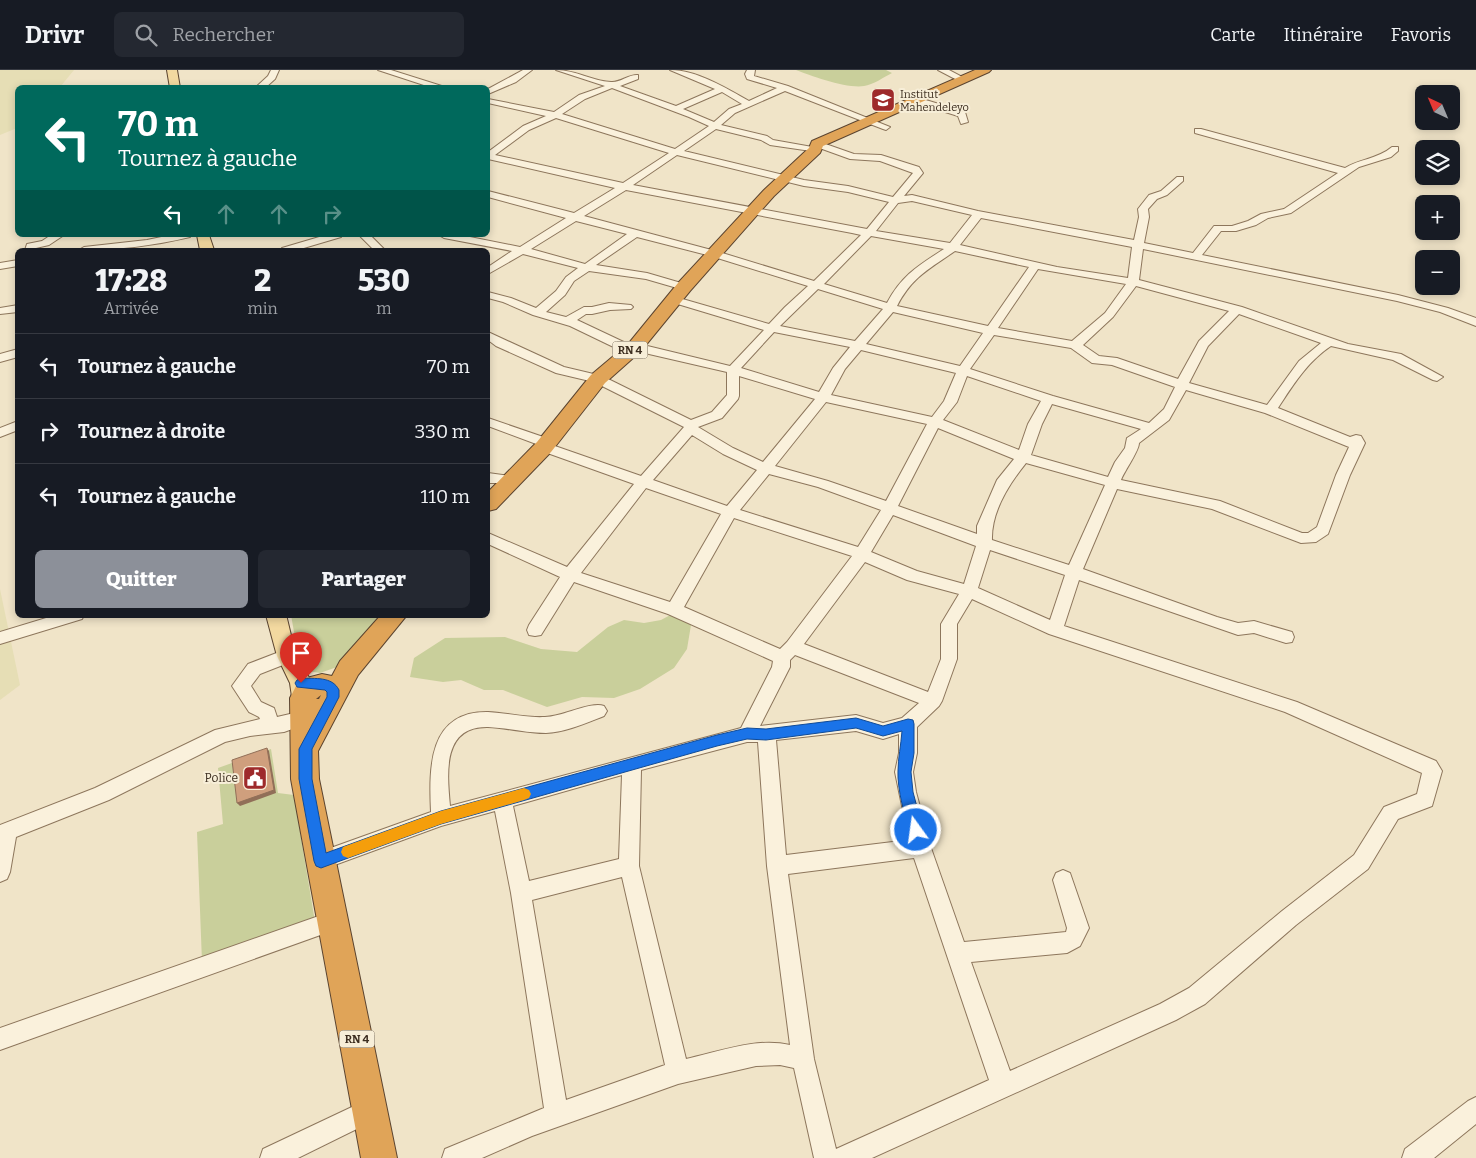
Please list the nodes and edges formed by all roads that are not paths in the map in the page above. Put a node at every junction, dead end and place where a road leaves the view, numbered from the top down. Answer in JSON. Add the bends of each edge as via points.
{"nodes":[{"id":1,"x":172,"y":70,"type":"edge"},
{"id":2,"x":275,"y":70,"type":"edge"},
{"id":3,"x":528,"y":70,"type":"edge"},
{"id":4,"x":560,"y":70,"type":"edge"},
{"id":5,"x":674,"y":70,"type":"edge"},
{"id":6,"x":751,"y":70,"type":"edge"},
{"id":7,"x":942,"y":70,"type":"edge"},
{"id":8,"x":985,"y":70,"type":"edge"},
{"id":9,"x":387,"y":71,"type":"edge"},
{"id":10,"x":635,"y":77,"type":"dead end"},
{"id":11,"x":962,"y":79,"type":"junction"},
{"id":12,"x":174,"y":85,"type":"edge"},
{"id":13,"x":263,"y":85,"type":"edge"},
{"id":14,"x":434,"y":85,"type":"edge"},
{"id":15,"x":609,"y":85,"type":"junction"},
{"id":16,"x":786,"y":88,"type":"junction"},
{"id":17,"x":722,"y":89,"type":"junction"},
{"id":18,"x":490,"y":91,"type":"edge"},
{"id":19,"x":916,"y":100,"type":"junction"},
{"id":20,"x":490,"y":101,"type":"edge"},
{"id":21,"x":749,"y":104,"type":"junction"},
{"id":22,"x":676,"y":109,"type":"junction"},
{"id":23,"x":555,"y":115,"type":"junction"},
{"id":24,"x":869,"y":120,"type":"junction"},
{"id":25,"x":964,"y":122,"type":"dead end"},
{"id":26,"x":714,"y":126,"type":"junction"},
{"id":27,"x":886,"y":127,"type":"dead end"},
{"id":28,"x":1198,"y":131,"type":"dead end"},
{"id":29,"x":816,"y":147,"type":"junction"},
{"id":30,"x":1395,"y":149,"type":"dead end"},
{"id":31,"x":674,"y":151,"type":"junction"},
{"id":32,"x":490,"y":155,"type":"edge"},
{"id":33,"x":490,"y":156,"type":"edge"},
{"id":34,"x":1347,"y":172,"type":"junction"},
{"id":35,"x":785,"y":178,"type":"junction"},
{"id":36,"x":1180,"y":179,"type":"dead end"},
{"id":37,"x":625,"y":186,"type":"junction"},
{"id":38,"x":490,"y":195,"type":"edge"},
{"id":39,"x":895,"y":202,"type":"junction"},
{"id":40,"x":753,"y":211,"type":"junction"},
{"id":41,"x":978,"y":214,"type":"junction"},
{"id":42,"x":576,"y":217,"type":"junction"},
{"id":43,"x":634,"y":233,"type":"junction"},
{"id":44,"x":56,"y":237,"type":"edge"},
{"id":45,"x":177,"y":237,"type":"edge"},
{"id":46,"x":330,"y":237,"type":"edge"},
{"id":47,"x":366,"y":237,"type":"edge"},
{"id":48,"x":448,"y":237,"type":"edge"},
{"id":49,"x":865,"y":237,"type":"junction"},
{"id":50,"x":122,"y":241,"type":"edge"},
{"id":51,"x":1138,"y":246,"type":"junction"},
{"id":52,"x":30,"y":248,"type":"edge"},
{"id":53,"x":92,"y":248,"type":"edge"},
{"id":54,"x":293,"y":248,"type":"edge"},
{"id":55,"x":378,"y":248,"type":"edge"},
{"id":56,"x":449,"y":248,"type":"edge"},
{"id":57,"x":953,"y":248,"type":"junction"},
{"id":58,"x":522,"y":250,"type":"junction"},
{"id":59,"x":715,"y":254,"type":"junction"},
{"id":60,"x":1196,"y":256,"type":"junction"},
{"id":61,"x":15,"y":264,"type":"edge"},
{"id":62,"x":0,"y":266,"type":"edge"},
{"id":63,"x":1036,"y":266,"type":"junction"},
{"id":64,"x":585,"y":267,"type":"junction"},
{"id":65,"x":490,"y":270,"type":"edge"},
{"id":66,"x":1133,"y":282,"type":"junction"},
{"id":67,"x":816,"y":284,"type":"junction"},
{"id":68,"x":680,"y":294,"type":"junction"},
{"id":69,"x":490,"y":296,"type":"edge"},
{"id":70,"x":627,"y":307,"type":"dead end"},
{"id":71,"x":15,"y":308,"type":"edge"},
{"id":72,"x":890,"y":308,"type":"junction"},
{"id":73,"x":1238,"y":309,"type":"junction"},
{"id":74,"x":0,"y":311,"type":"edge"},
{"id":75,"x":537,"y":313,"type":"junction"},
{"id":76,"x":567,"y":322,"type":"junction"},
{"id":77,"x":1476,"y":322,"type":"edge"},
{"id":78,"x":771,"y":328,"type":"junction"},
{"id":79,"x":992,"y":331,"type":"junction"},
{"id":80,"x":490,"y":336,"type":"edge"},
{"id":81,"x":1330,"y":342,"type":"junction"},
{"id":82,"x":859,"y":346,"type":"junction"},
{"id":83,"x":1075,"y":346,"type":"junction"},
{"id":84,"x":633,"y":349,"type":"junction"},
{"id":85,"x":15,"y":354,"type":"edge"},
{"id":86,"x":0,"y":358,"type":"edge"},
{"id":87,"x":733,"y":370,"type":"junction"},
{"id":88,"x":963,"y":371,"type":"junction"},
{"id":89,"x":1437,"y":377,"type":"dead end"},
{"id":90,"x":598,"y":379,"type":"junction"},
{"id":91,"x":1181,"y":385,"type":"junction"},
{"id":92,"x":823,"y":397,"type":"junction"},
{"id":93,"x":1048,"y":399,"type":"junction"},
{"id":94,"x":1270,"y":410,"type":"junction"},
{"id":95,"x":935,"y":422,"type":"junction"},
{"id":96,"x":490,"y":423,"type":"edge"},
{"id":97,"x":15,"y":426,"type":"edge"},
{"id":98,"x":690,"y":427,"type":"junction"},
{"id":99,"x":1150,"y":428,"type":"junction"},
{"id":100,"x":0,"y":433,"type":"edge"},
{"id":101,"x":545,"y":445,"type":"junction"},
{"id":102,"x":1023,"y":457,"type":"junction"},
{"id":103,"x":765,"y":468,"type":"junction"},
{"id":104,"x":490,"y":478,"type":"edge"},
{"id":105,"x":513,"y":480,"type":"junction"},
{"id":106,"x":643,"y":482,"type":"junction"},
{"id":107,"x":1113,"y":483,"type":"junction"},
{"id":108,"x":490,"y":502,"type":"edge"},
{"id":109,"x":889,"y":509,"type":"junction"},
{"id":110,"x":730,"y":512,"type":"junction"},
{"id":111,"x":490,"y":539,"type":"edge"},
{"id":112,"x":985,"y":543,"type":"junction"},
{"id":113,"x":862,"y":554,"type":"junction"},
{"id":114,"x":1074,"y":572,"type":"junction"},
{"id":115,"x":570,"y":575,"type":"junction"},
{"id":116,"x":969,"y":591,"type":"junction"},
{"id":117,"x":674,"y":610,"type":"junction"},
{"id":118,"x":66,"y":618,"type":"edge"},
{"id":119,"x":277,"y":618,"type":"edge"},
{"id":120,"x":391,"y":618,"type":"edge"},
{"id":121,"x":1055,"y":629,"type":"junction"},
{"id":122,"x":535,"y":630,"type":"dead end"},
{"id":123,"x":1286,"y":637,"type":"dead end"},
{"id":124,"x":2,"y":638,"type":"dead end"},
{"id":125,"x":788,"y":652,"type":"junction"},
{"id":126,"x":287,"y":656,"type":"junction"},
{"id":127,"x":315,"y":695,"type":"junction"},
{"id":128,"x":933,"y":701,"type":"junction"},
{"id":129,"x":598,"y":711,"type":"dead end"},
{"id":130,"x":908,"y":724,"type":"junction"},
{"id":131,"x":270,"y":725,"type":"junction"},
{"id":132,"x":756,"y":734,"type":"junction"},
{"id":133,"x":632,"y":764,"type":"junction"},
{"id":134,"x":502,"y":800,"type":"junction"},
{"id":135,"x":441,"y":817,"type":"junction"},
{"id":136,"x":4,"y":832,"type":"edge"},
{"id":137,"x":921,"y":848,"type":"junction"},
{"id":138,"x":321,"y":861,"type":"junction"},
{"id":139,"x":629,"y":866,"type":"junction"},
{"id":140,"x":778,"y":866,"type":"junction"},
{"id":141,"x":0,"y":872,"type":"edge"},
{"id":142,"x":1063,"y":880,"type":"dead end"},
{"id":143,"x":521,"y":893,"type":"junction"},
{"id":144,"x":333,"y":920,"type":"junction"},
{"id":145,"x":956,"y":952,"type":"junction"},
{"id":146,"x":0,"y":1039,"type":"edge"},
{"id":147,"x":803,"y":1059,"type":"junction"},
{"id":148,"x":678,"y":1072,"type":"junction"},
{"id":149,"x":1003,"y":1086,"type":"junction"},
{"id":150,"x":1476,"y":1109,"type":"edge"},
{"id":151,"x":371,"y":1110,"type":"junction"},
{"id":152,"x":557,"y":1115,"type":"junction"},
{"id":153,"x":272,"y":1158,"type":"edge"},
{"id":154,"x":379,"y":1158,"type":"edge"},
{"id":155,"x":454,"y":1158,"type":"edge"},
{"id":156,"x":826,"y":1158,"type":"edge"},
{"id":157,"x":844,"y":1158,"type":"edge"},
{"id":158,"x":1414,"y":1158,"type":"edge"}],
"edges":[{"from":1,"to":12,"type":"main road"},
{"from":2,"to":13,"type":"street"},
{"from":3,"to":18,"type":"street"},
{"from":4,"to":15,"type":"street"},
{"from":5,"to":17,"type":"street"},
{"from":6,"to":16,"type":"street","via":[[750,77],[759,82]]},
{"from":7,"to":11,"type":"street"},
{"from":8,"to":11,"type":"highway","number":"RN 4"},
{"from":9,"to":14,"type":"street"},
{"from":10,"to":15,"type":"street"},
{"from":11,"to":19,"type":"highway","number":"RN 4"},
{"from":15,"to":22,"type":"street"},
{"from":15,"to":23,"type":"street","via":[[582,97]]},
{"from":16,"to":21,"type":"street"},
{"from":16,"to":24,"type":"street"},
{"from":17,"to":21,"type":"street"},
{"from":17,"to":22,"type":"street"},
{"from":19,"to":24,"type":"highway","number":"RN 4"},
{"from":19,"to":25,"type":"street","via":[[962,114]]},
{"from":20,"to":23,"type":"street"},
{"from":21,"to":26,"type":"street","via":[[732,111]]},
{"from":22,"to":26,"type":"street"},
{"from":23,"to":31,"type":"street"},
{"from":23,"to":32,"type":"street","via":[[526,128]]},
{"from":24,"to":27,"type":"street"},
{"from":24,"to":29,"type":"highway","number":"RN 4"},
{"from":26,"to":29,"type":"street","via":[[770,142]]},
{"from":26,"to":31,"type":"street"},
{"from":28,"to":34,"type":"street"},
{"from":29,"to":35,"type":"highway","number":"RN 4"},
{"from":29,"to":39,"type":"street","via":[[853,157],[881,158],[916,169],[918,173]]},
{"from":30,"to":34,"type":"street"},
{"from":31,"to":35,"type":"street"},
{"from":31,"to":37,"type":"street"},
{"from":33,"to":37,"type":"street"},
{"from":34,"to":60,"type":"street","via":[[1287,211],[1232,229],[1218,228]]},
{"from":35,"to":39,"type":"street"},
{"from":35,"to":40,"type":"highway","number":"RN 4"},
{"from":36,"to":51,"type":"street","via":[[1164,193],[1153,197],[1143,209]]},
{"from":37,"to":40,"type":"street"},
{"from":37,"to":42,"type":"street"},
{"from":38,"to":42,"type":"street"},
{"from":39,"to":41,"type":"street","via":[[912,198]]},
{"from":39,"to":49,"type":"street"},
{"from":40,"to":49,"type":"street","via":[[843,228]]},
{"from":40,"to":59,"type":"highway","number":"RN 4"},
{"from":41,"to":51,"type":"street","via":[[1133,242]]},
{"from":41,"to":57,"type":"street"},
{"from":42,"to":43,"type":"street"},
{"from":42,"to":58,"type":"street"},
{"from":43,"to":59,"type":"street"},
{"from":43,"to":64,"type":"street"},
{"from":44,"to":52,"type":"street"},
{"from":45,"to":50,"type":"street","via":[[147,244]]},
{"from":46,"to":54,"type":"street"},
{"from":47,"to":55,"type":"street"},
{"from":48,"to":56,"type":"street","via":[[453,243]]},
{"from":48,"to":58,"type":"street"},
{"from":49,"to":57,"type":"street"},
{"from":49,"to":67,"type":"street"},
{"from":50,"to":53,"type":"street"},
{"from":51,"to":60,"type":"street"},
{"from":51,"to":66,"type":"street"},
{"from":57,"to":63,"type":"street"},
{"from":57,"to":72,"type":"street","via":[[912,275],[898,291]]},
{"from":58,"to":64,"type":"street"},
{"from":58,"to":65,"type":"street"},
{"from":59,"to":67,"type":"street"},
{"from":59,"to":68,"type":"highway","number":"RN 4"},
{"from":60,"to":77,"type":"street","via":[[1398,298]]},
{"from":61,"to":62,"type":"street"},
{"from":63,"to":66,"type":"street"},
{"from":63,"to":79,"type":"street"},
{"from":64,"to":68,"type":"street","via":[[647,276]]},
{"from":64,"to":75,"type":"street"},
{"from":66,"to":73,"type":"street"},
{"from":66,"to":83,"type":"street","via":[[1109,316]]},
{"from":67,"to":72,"type":"street"},
{"from":67,"to":78,"type":"street"},
{"from":68,"to":78,"type":"street"},
{"from":68,"to":84,"type":"highway","number":"RN 4"},
{"from":69,"to":75,"type":"street"},
{"from":70,"to":76,"type":"street","via":[[584,310]]},
{"from":71,"to":74,"type":"street"},
{"from":72,"to":79,"type":"street"},
{"from":72,"to":82,"type":"street"},
{"from":73,"to":81,"type":"street"},
{"from":73,"to":91,"type":"street","via":[[1207,339]]},
{"from":75,"to":76,"type":"street"},
{"from":76,"to":84,"type":"street"},
{"from":78,"to":82,"type":"street"},
{"from":78,"to":87,"type":"street"},
{"from":79,"to":83,"type":"street"},
{"from":79,"to":88,"type":"street"},
{"from":80,"to":90,"type":"street","via":[[560,370]]},
{"from":81,"to":89,"type":"street","via":[[1354,350],[1397,357]]},
{"from":81,"to":94,"type":"street","via":[[1307,359]]},
{"from":82,"to":88,"type":"street"},
{"from":82,"to":92,"type":"street","via":[[839,368]]},
{"from":83,"to":91,"type":"street","via":[[1096,360],[1113,361]]},
{"from":84,"to":87,"type":"street"},
{"from":84,"to":90,"type":"highway","number":"RN 4"},
{"from":85,"to":86,"type":"street"},
{"from":87,"to":92,"type":"street"},
{"from":87,"to":98,"type":"street","via":[[733,396],[716,415]]},
{"from":88,"to":93,"type":"street"},
{"from":88,"to":95,"type":"street","via":[[950,402]]},
{"from":90,"to":98,"type":"street"},
{"from":90,"to":101,"type":"highway","number":"RN 4"},
{"from":91,"to":94,"type":"street"},
{"from":91,"to":99,"type":"street","via":[[1166,415]]},
{"from":92,"to":95,"type":"street"},
{"from":92,"to":103,"type":"street"},
{"from":93,"to":99,"type":"street"},
{"from":93,"to":102,"type":"street"},
{"from":94,"to":107,"type":"street","via":[[1354,444],[1356,439],[1358,441],[1323,530],[1311,538],[1301,538],[1215,505]]},
{"from":95,"to":102,"type":"street"},
{"from":95,"to":109,"type":"street"},
{"from":96,"to":101,"type":"street"},
{"from":97,"to":100,"type":"street"},
{"from":98,"to":103,"type":"street","via":[[728,451]]},
{"from":98,"to":106,"type":"street"},
{"from":99,"to":107,"type":"street","via":[[1132,441],[1132,449]]},
{"from":101,"to":105,"type":"highway","number":"RN 4"},
{"from":101,"to":106,"type":"street"},
{"from":102,"to":107,"type":"street"},
{"from":102,"to":112,"type":"street","via":[[1000,488],[984,526]]},
{"from":103,"to":109,"type":"street","via":[[823,484]]},
{"from":103,"to":110,"type":"street"},
{"from":104,"to":105,"type":"street"},
{"from":105,"to":108,"type":"highway","number":"RN 4"},
{"from":106,"to":110,"type":"street"},
{"from":106,"to":115,"type":"street"},
{"from":107,"to":114,"type":"street"},
{"from":109,"to":112,"type":"street"},
{"from":109,"to":113,"type":"street"},
{"from":110,"to":113,"type":"street"},
{"from":110,"to":117,"type":"street"},
{"from":111,"to":115,"type":"street"},
{"from":112,"to":114,"type":"street"},
{"from":112,"to":116,"type":"street"},
{"from":113,"to":116,"type":"street","via":[[913,576]]},
{"from":113,"to":125,"type":"street"},
{"from":114,"to":121,"type":"street"},
{"from":114,"to":123,"type":"street","via":[[1214,622],[1238,628],[1254,627]]},
{"from":115,"to":117,"type":"street"},
{"from":115,"to":122,"type":"street"},
{"from":116,"to":121,"type":"street"},
{"from":116,"to":128,"type":"street","via":[[949,624],[949,659]]},
{"from":117,"to":125,"type":"street"},
{"from":118,"to":124,"type":"street"},
{"from":119,"to":126,"type":"main road"},
{"from":120,"to":127,"type":"highway","via":[[349,668]]},
{"from":121,"to":149,"type":"street","via":[[1291,707],[1433,771],[1425,800],[1391,813],[1361,862],[1197,996]]},
{"from":125,"to":128,"type":"street"},
{"from":125,"to":132,"type":"street"},
{"from":126,"to":127,"type":"main road"},
{"from":126,"to":131,"type":"street","via":[[254,669],[241,686],[255,707],[268,713]]},
{"from":127,"to":131,"type":"street","via":[[284,724]]},
{"from":127,"to":138,"type":"highway","number":"RN 4","via":[[305,749],[305,779]]},
{"from":128,"to":130,"type":"street"},
{"from":129,"to":135,"type":"street","via":[[571,721],[546,725],[479,718],[460,725],[441,755]]},
{"from":130,"to":132,"type":"street","via":[[883,731],[856,723]]},
{"from":130,"to":137,"type":"street","via":[[904,772]]},
{"from":131,"to":136,"type":"street","via":[[221,735],[102,794]]},
{"from":132,"to":133,"type":"street"},
{"from":132,"to":140,"type":"street"},
{"from":133,"to":134,"type":"street"},
{"from":133,"to":139,"type":"street"},
{"from":134,"to":135,"type":"street"},
{"from":134,"to":143,"type":"street"},
{"from":135,"to":138,"type":"street"},
{"from":136,"to":141,"type":"street"},
{"from":137,"to":140,"type":"street"},
{"from":137,"to":145,"type":"street"},
{"from":138,"to":144,"type":"highway","number":"RN 4"},
{"from":139,"to":143,"type":"street"},
{"from":139,"to":148,"type":"street"},
{"from":140,"to":147,"type":"street"},
{"from":142,"to":145,"type":"street","via":[[1078,928],[1073,939]]},
{"from":143,"to":152,"type":"street"},
{"from":144,"to":146,"type":"street"},
{"from":144,"to":151,"type":"highway","number":"RN 4"},
{"from":145,"to":149,"type":"street"},
{"from":147,"to":148,"type":"street","via":[[780,1054],[756,1055]]},
{"from":147,"to":156,"type":"street"},
{"from":148,"to":152,"type":"street"},
{"from":149,"to":157,"type":"street"},
{"from":150,"to":158,"type":"street"},
{"from":151,"to":153,"type":"street"},
{"from":151,"to":154,"type":"highway","number":"RN 4"},
{"from":152,"to":155,"type":"street"}]}
